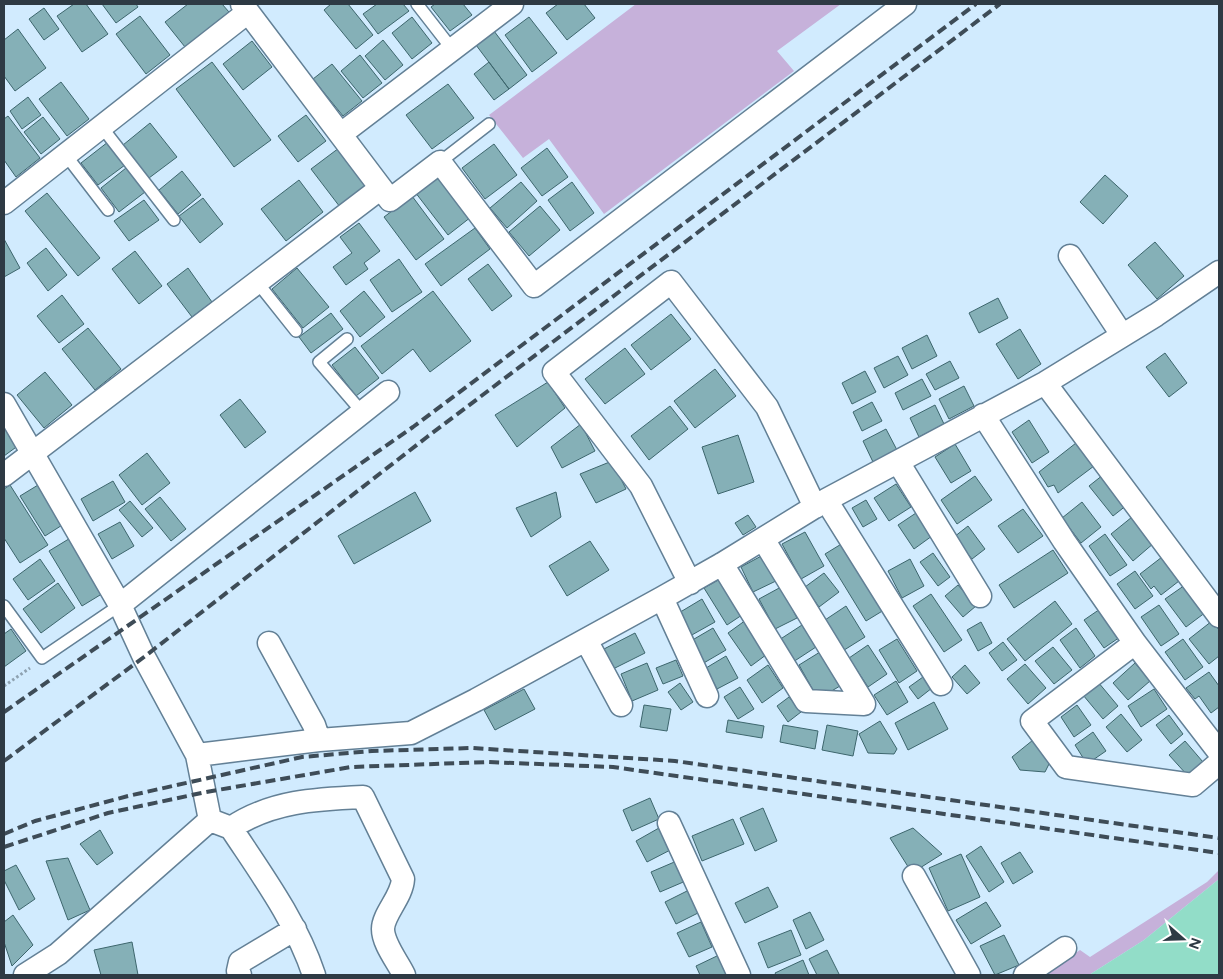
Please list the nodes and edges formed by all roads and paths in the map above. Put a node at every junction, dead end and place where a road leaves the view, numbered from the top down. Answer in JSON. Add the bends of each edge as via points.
{"nodes":[{"id":1,"x":417,"y":4,"type":"edge"},
{"id":2,"x":512,"y":4,"type":"edge"},
{"id":3,"x":905,"y":4,"type":"edge"},
{"id":4,"x":245,"y":8,"type":"edge"},
{"id":5,"x":452,"y":49,"type":"junction"},
{"id":6,"x":489,"y":124,"type":"dead end"},
{"id":7,"x":101,"y":126,"type":"junction"},
{"id":8,"x":341,"y":134,"type":"junction"},
{"id":9,"x":66,"y":154,"type":"junction"},
{"id":10,"x":440,"y":162,"type":"junction"},
{"id":11,"x":382,"y":188,"type":"junction"},
{"id":12,"x":4,"y":203,"type":"edge"},
{"id":13,"x":108,"y":210,"type":"dead end"},
{"id":14,"x":174,"y":220,"type":"dead end"},
{"id":15,"x":1070,"y":256,"type":"dead end"},
{"id":16,"x":1219,"y":272,"type":"edge"},
{"id":17,"x":258,"y":282,"type":"junction"},
{"id":18,"x":296,"y":331,"type":"dead end"},
{"id":19,"x":1122,"y":335,"type":"junction"},
{"id":20,"x":347,"y":339,"type":"dead end"},
{"id":21,"x":1045,"y":383,"type":"junction"},
{"id":22,"x":388,"y":392,"type":"dead end"},
{"id":23,"x":4,"y":404,"type":"edge"},
{"id":24,"x":362,"y":412,"type":"junction"},
{"id":25,"x":984,"y":415,"type":"junction"},
{"id":26,"x":32,"y":454,"type":"junction"},
{"id":27,"x":898,"y":462,"type":"junction"},
{"id":28,"x":4,"y":474,"type":"edge"},
{"id":29,"x":821,"y":504,"type":"junction"},
{"id":30,"x":763,"y":539,"type":"junction"},
{"id":31,"x":722,"y":564,"type":"junction"},
{"id":32,"x":690,"y":582,"type":"junction"},
{"id":33,"x":980,"y":596,"type":"dead end"},
{"id":34,"x":662,"y":598,"type":"junction"},
{"id":35,"x":120,"y":605,"type":"junction"},
{"id":36,"x":4,"y":606,"type":"edge"},
{"id":37,"x":1219,"y":616,"type":"edge"},
{"id":38,"x":586,"y":640,"type":"junction"},
{"id":39,"x":269,"y":643,"type":"dead end"},
{"id":40,"x":1135,"y":643,"type":"junction"},
{"id":41,"x":42,"y":658,"type":"junction"},
{"id":42,"x":941,"y":684,"type":"dead end"},
{"id":43,"x":4,"y":686,"type":"edge"},
{"id":44,"x":708,"y":696,"type":"dead end"},
{"id":45,"x":621,"y":705,"type":"dead end"},
{"id":46,"x":319,"y":740,"type":"junction"},
{"id":47,"x":1219,"y":752,"type":"edge"},
{"id":48,"x":197,"y":755,"type":"junction"},
{"id":49,"x":1219,"y":763,"type":"edge"},
{"id":50,"x":210,"y":820,"type":"junction"},
{"id":51,"x":669,"y":823,"type":"dead end"},
{"id":52,"x":231,"y":828,"type":"junction"},
{"id":53,"x":914,"y":876,"type":"dead end"},
{"id":54,"x":295,"y":929,"type":"junction"},
{"id":55,"x":1065,"y":948,"type":"dead end"},
{"id":56,"x":60,"y":965,"type":"edge"},
{"id":57,"x":25,"y":975,"type":"edge"},
{"id":58,"x":240,"y":975,"type":"edge"},
{"id":59,"x":314,"y":975,"type":"edge"},
{"id":60,"x":404,"y":975,"type":"edge"},
{"id":61,"x":739,"y":975,"type":"edge"},
{"id":62,"x":970,"y":975,"type":"edge"},
{"id":63,"x":1025,"y":975,"type":"edge"}],
"edges":[{"from":1,"to":5,"type":"lane"},
{"from":2,"to":5,"type":"street"},
{"from":3,"to":10,"type":"street","via":[[534,286]]},
{"from":4,"to":7,"type":"street"},
{"from":4,"to":8,"type":"street"},
{"from":5,"to":8,"type":"street"},
{"from":6,"to":10,"type":"lane"},
{"from":7,"to":9,"type":"street"},
{"from":7,"to":14,"type":"lane"},
{"from":8,"to":11,"type":"street"},
{"from":9,"to":12,"type":"street"},
{"from":9,"to":13,"type":"lane"},
{"from":10,"to":11,"type":"street","via":[[390,200]]},
{"from":11,"to":17,"type":"street"},
{"from":15,"to":19,"type":"street"},
{"from":16,"to":19,"type":"street"},
{"from":17,"to":18,"type":"lane"},
{"from":17,"to":26,"type":"street"},
{"from":19,"to":21,"type":"street"},
{"from":20,"to":24,"type":"lane","via":[[319,362]]},
{"from":21,"to":25,"type":"street"},
{"from":21,"to":37,"type":"street"},
{"from":22,"to":24,"type":"street"},
{"from":23,"to":26,"type":"street"},
{"from":24,"to":35,"type":"street"},
{"from":25,"to":27,"type":"street"},
{"from":25,"to":40,"type":"street","via":[[1064,541]]},
{"from":26,"to":28,"type":"street"},
{"from":26,"to":35,"type":"street"},
{"from":27,"to":29,"type":"street"},
{"from":27,"to":33,"type":"street"},
{"from":29,"to":30,"type":"street"},
{"from":29,"to":32,"type":"street","via":[[767,407],[671,282],[554,372],[641,486]]},
{"from":29,"to":42,"type":"street"},
{"from":30,"to":31,"type":"street"},
{"from":30,"to":31,"type":"street","via":[[864,704],[806,701]]},
{"from":31,"to":32,"type":"street"},
{"from":32,"to":34,"type":"street"},
{"from":34,"to":38,"type":"street"},
{"from":34,"to":44,"type":"street"},
{"from":35,"to":41,"type":"lane"},
{"from":35,"to":48,"type":"street"},
{"from":36,"to":41,"type":"lane"},
{"from":38,"to":45,"type":"street"},
{"from":38,"to":46,"type":"street","via":[[411,733]]},
{"from":39,"to":46,"type":"street"},
{"from":40,"to":47,"type":"street"},
{"from":40,"to":49,"type":"street","via":[[1032,721],[1066,767],[1193,785]]},
{"from":41,"to":43,"type":"path"},
{"from":46,"to":48,"type":"street"},
{"from":48,"to":50,"type":"street"},
{"from":50,"to":52,"type":"street"},
{"from":50,"to":56,"type":"street"},
{"from":51,"to":61,"type":"street"},
{"from":52,"to":54,"type":"street"},
{"from":52,"to":60,"type":"street","via":[[248,816],[293,802],[363,797],[403,879],[403,888],[382,927]]},
{"from":53,"to":62,"type":"street"},
{"from":54,"to":58,"type":"street","via":[[240,962]]},
{"from":54,"to":59,"type":"street","via":[[305,946]]},
{"from":55,"to":63,"type":"street"},
{"from":56,"to":57,"type":"street"}]}
